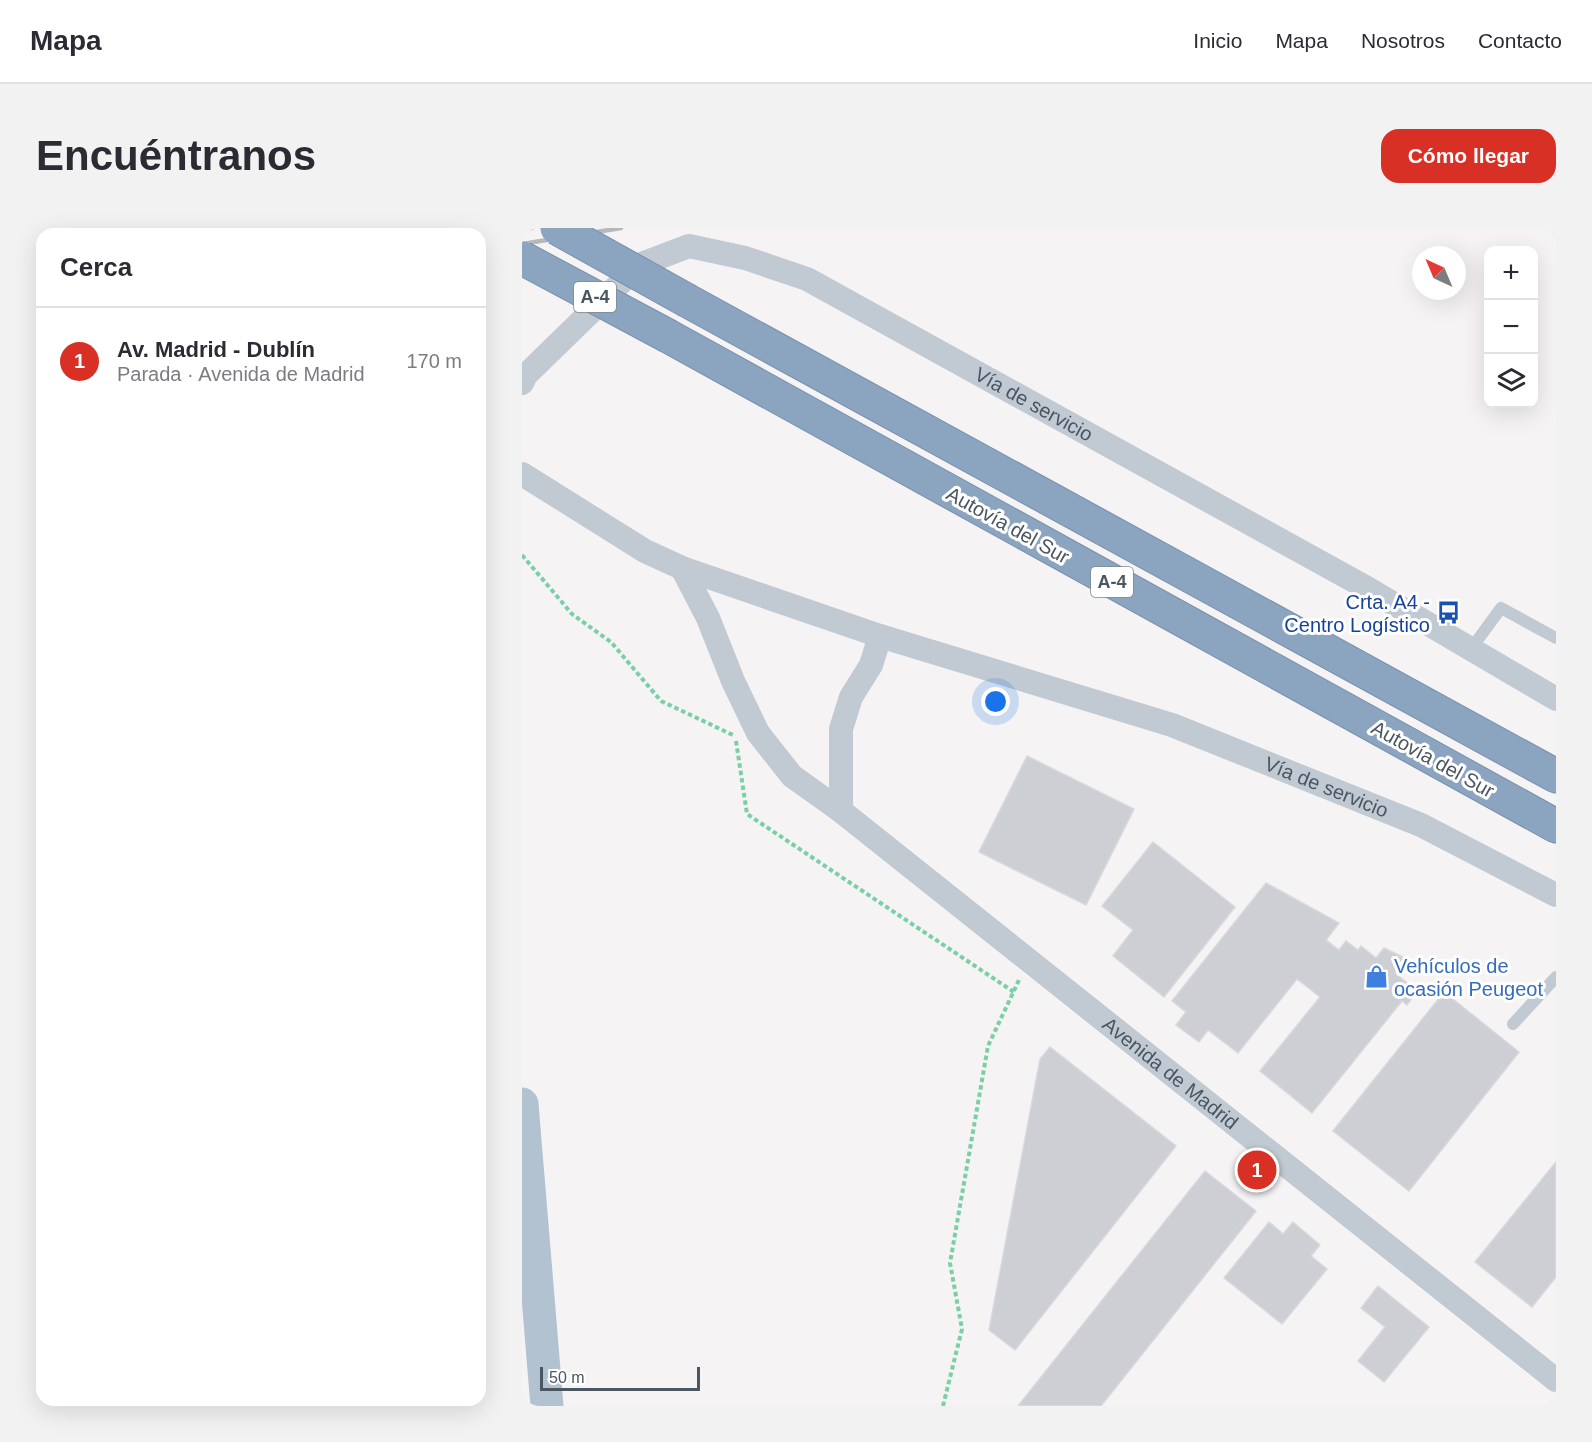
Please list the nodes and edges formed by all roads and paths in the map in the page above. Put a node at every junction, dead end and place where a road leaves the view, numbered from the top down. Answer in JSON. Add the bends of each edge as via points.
{"nodes":[{"id":1,"x":557,"y":228,"type":"edge"},
{"id":2,"x":522,"y":258,"type":"edge"},
{"id":3,"x":522,"y":383,"type":"edge"},
{"id":4,"x":522,"y":474,"type":"edge"},
{"id":5,"x":522,"y":555,"type":"edge"},
{"id":6,"x":682,"y":568,"type":"junction"},
{"id":7,"x":880,"y":636,"type":"junction"},
{"id":8,"x":1556,"y":638,"type":"edge"},
{"id":9,"x":1471,"y":649,"type":"junction"},
{"id":10,"x":1556,"y":699,"type":"edge"},
{"id":11,"x":745,"y":732,"type":"junction"},
{"id":12,"x":1556,"y":776,"type":"edge"},
{"id":13,"x":841,"y":811,"type":"junction"},
{"id":14,"x":1556,"y":826,"type":"edge"},
{"id":15,"x":1556,"y":895,"type":"edge"},
{"id":16,"x":1029,"y":960,"type":"junction"},
{"id":17,"x":1556,"y":977,"type":"edge"},
{"id":18,"x":1014,"y":993,"type":"junction"},
{"id":19,"x":1513,"y":1024,"type":"dead end"},
{"id":20,"x":522,"y":1104,"type":"edge"},
{"id":21,"x":1556,"y":1380,"type":"edge"},
{"id":22,"x":547,"y":1406,"type":"edge"},
{"id":23,"x":943,"y":1406,"type":"edge"}],
"edges":[{"from":1,"to":12,"type":"highway","number":"A-4","bridge":true},
{"from":2,"to":14,"type":"highway","name":"Autovía del Sur","number":"A-4","bridge":true},
{"from":3,"to":9,"type":"street","name":"Vía de servicio","via":[[565,335],[639,265],[689,246],[745,258],[807,279]]},
{"from":4,"to":6,"type":"street","name":"Vía de servicio","via":[[645,551]]},
{"from":5,"to":11,"type":"path","via":[[572,614],[611,642],[661,701]]},
{"from":6,"to":7,"type":"street","name":"Vía de servicio"},
{"from":6,"to":11,"type":"street","name":"Avenida de Madrid","via":[[708,618]]},
{"from":7,"to":13,"type":"street","via":[[871,665],[851,697],[841,729]]},
{"from":7,"to":15,"type":"street","name":"Vía de servicio","via":[[1172,724],[1421,825]]},
{"from":8,"to":9,"type":"lane","via":[[1501,608]]},
{"from":9,"to":10,"type":"street","name":"Vía de servicio"},
{"from":11,"to":13,"type":"street","name":"Avenida de Madrid","via":[[792,776]]},
{"from":11,"to":18,"type":"path","via":[[747,814]]},
{"from":13,"to":16,"type":"street","name":"Avenida de Madrid"},
{"from":16,"to":18,"type":"path"},
{"from":16,"to":21,"type":"street","name":"Avenida de Madrid"},
{"from":17,"to":19,"type":"lane"},
{"from":18,"to":23,"type":"path","via":[[988,1046],[950,1263],[962,1329]]},
{"from":20,"to":22,"type":"main road"}]}
